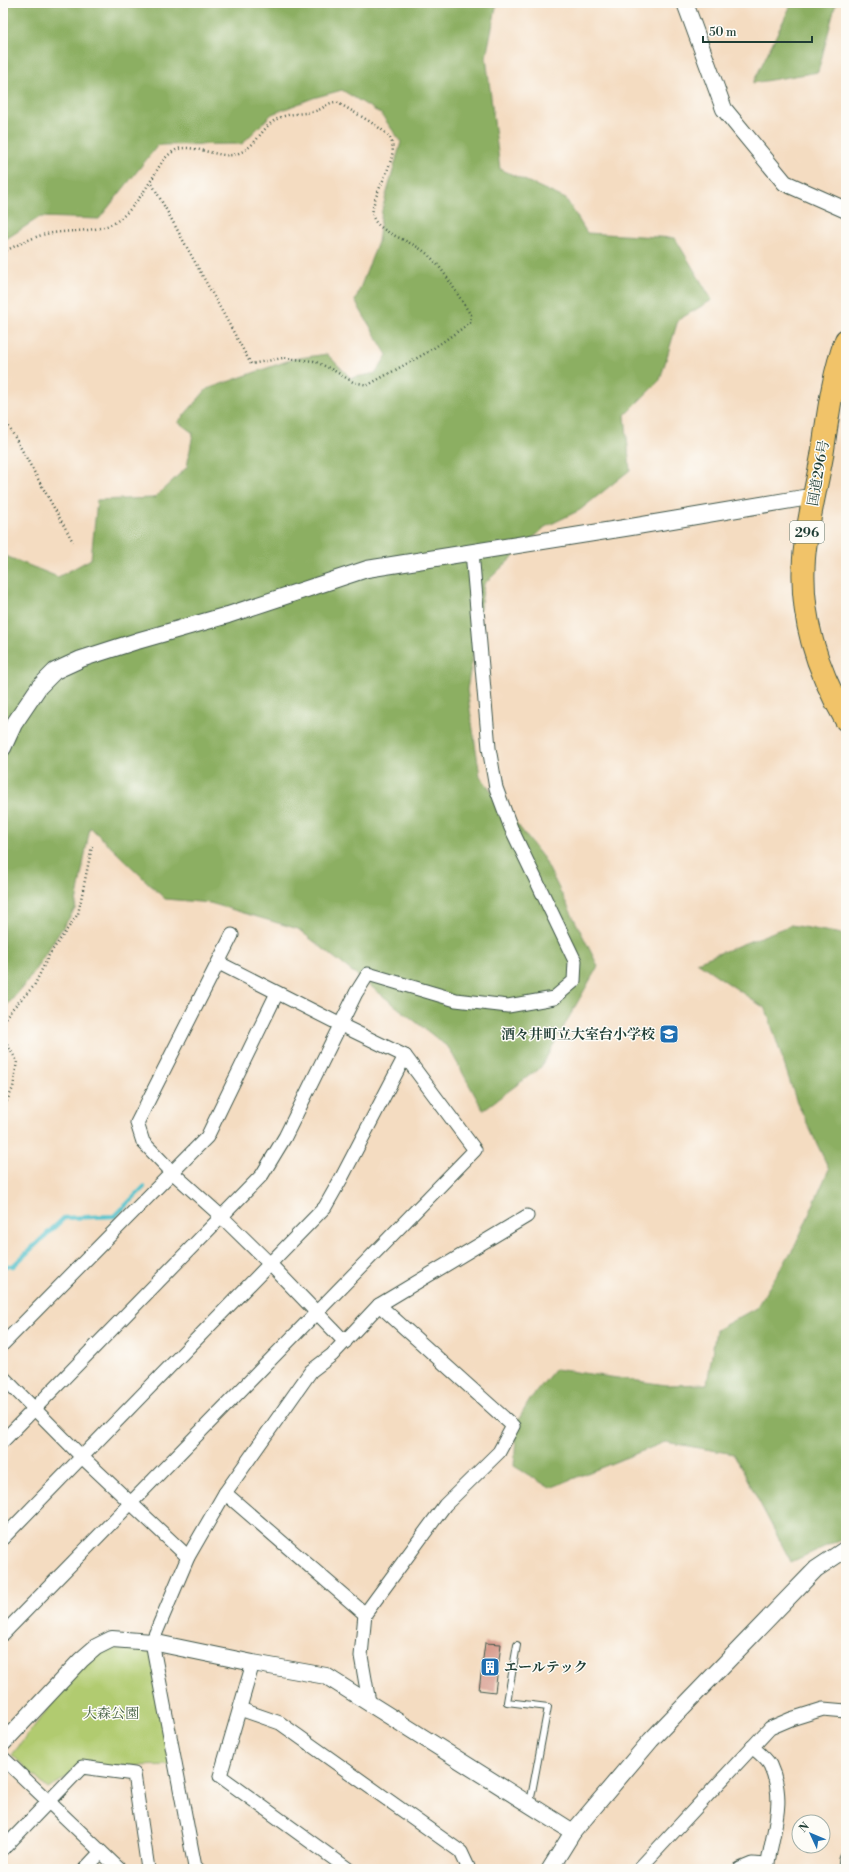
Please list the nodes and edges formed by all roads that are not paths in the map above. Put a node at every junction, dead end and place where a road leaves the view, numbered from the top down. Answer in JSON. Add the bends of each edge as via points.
{"nodes":[{"id":1,"x":685,"y":3,"type":"edge"},
{"id":2,"x":846,"y":210,"type":"edge"},
{"id":3,"x":846,"y":340,"type":"edge"},
{"id":4,"x":814,"y":499,"type":"junction"},
{"id":5,"x":472,"y":552,"type":"junction"},
{"id":6,"x":846,"y":720,"type":"edge"},
{"id":7,"x":3,"y":748,"type":"edge"},
{"id":8,"x":232,"y":935,"type":"dead end"},
{"id":9,"x":219,"y":963,"type":"junction"},
{"id":10,"x":278,"y":993,"type":"junction"},
{"id":11,"x":341,"y":1026,"type":"junction"},
{"id":12,"x":405,"y":1056,"type":"junction"},
{"id":13,"x":172,"y":1172,"type":"junction"},
{"id":14,"x":527,"y":1216,"type":"dead end"},
{"id":15,"x":222,"y":1217,"type":"junction"},
{"id":16,"x":270,"y":1264,"type":"junction"},
{"id":17,"x":379,"y":1305,"type":"junction"},
{"id":18,"x":316,"y":1311,"type":"junction"},
{"id":19,"x":345,"y":1342,"type":"junction"},
{"id":20,"x":3,"y":1344,"type":"edge"},
{"id":21,"x":3,"y":1377,"type":"edge"},
{"id":22,"x":34,"y":1409,"type":"junction"},
{"id":23,"x":3,"y":1441,"type":"edge"},
{"id":24,"x":82,"y":1456,"type":"junction"},
{"id":25,"x":225,"y":1493,"type":"junction"},
{"id":26,"x":130,"y":1503,"type":"junction"},
{"id":27,"x":3,"y":1538,"type":"edge"},
{"id":28,"x":846,"y":1549,"type":"edge"},
{"id":29,"x":188,"y":1557,"type":"junction"},
{"id":30,"x":365,"y":1614,"type":"junction"},
{"id":31,"x":3,"y":1634,"type":"edge"},
{"id":32,"x":152,"y":1642,"type":"junction"},
{"id":33,"x":517,"y":1645,"type":"dead end"},
{"id":34,"x":253,"y":1663,"type":"junction"},
{"id":35,"x":369,"y":1702,"type":"junction"},
{"id":36,"x":240,"y":1709,"type":"junction"},
{"id":37,"x":846,"y":1711,"type":"edge"},
{"id":38,"x":3,"y":1743,"type":"edge"},
{"id":39,"x":752,"y":1747,"type":"junction"},
{"id":40,"x":3,"y":1758,"type":"edge"},
{"id":41,"x":49,"y":1802,"type":"junction"},
{"id":42,"x":530,"y":1805,"type":"junction"},
{"id":43,"x":573,"y":1832,"type":"junction"},
{"id":44,"x":3,"y":1849,"type":"edge"},
{"id":45,"x":101,"y":1852,"type":"junction"},
{"id":46,"x":846,"y":1859,"type":"edge"},
{"id":47,"x":330,"y":1864,"type":"edge"},
{"id":48,"x":767,"y":1867,"type":"edge"},
{"id":49,"x":85,"y":1869,"type":"edge"},
{"id":50,"x":119,"y":1869,"type":"edge"},
{"id":51,"x":148,"y":1869,"type":"edge"},
{"id":52,"x":198,"y":1869,"type":"edge"},
{"id":53,"x":348,"y":1869,"type":"edge"},
{"id":54,"x":467,"y":1869,"type":"edge"},
{"id":55,"x":550,"y":1869,"type":"edge"},
{"id":56,"x":639,"y":1869,"type":"edge"},
{"id":57,"x":740,"y":1869,"type":"edge"},
{"id":58,"x":845,"y":1869,"type":"edge"}],
"edges":[{"from":1,"to":2,"type":"street","via":[[724,109],[785,183]]},
{"from":3,"to":4,"type":"highway","name":"国道296号","number":"296","via":[[839,358],[831,396]]},
{"from":4,"to":5,"type":"street","via":[[802,498]]},
{"from":4,"to":6,"type":"highway","name":"国道296号","number":"296","via":[[804,557],[803,586],[808,626],[816,659]]},
{"from":5,"to":7,"type":"street","via":[[367,569],[228,615],[81,659],[56,671],[39,687],[14,724]]},
{"from":5,"to":11,"type":"street","via":[[489,748],[496,788],[511,828],[575,961],[574,981],[554,998],[508,1006],[456,1000],[368,974]]},
{"from":8,"to":9,"type":"street"},
{"from":9,"to":10,"type":"street"},
{"from":9,"to":13,"type":"street","via":[[137,1123],[143,1142]]},
{"from":10,"to":11,"type":"street"},
{"from":10,"to":13,"type":"street","via":[[207,1137]]},
{"from":11,"to":12,"type":"street"},
{"from":11,"to":15,"type":"street","via":[[285,1137],[262,1175]]},
{"from":12,"to":16,"type":"street","via":[[324,1207]]},
{"from":12,"to":18,"type":"street","via":[[475,1150]]},
{"from":13,"to":15,"type":"street"},
{"from":13,"to":20,"type":"street"},
{"from":14,"to":17,"type":"street"},
{"from":15,"to":16,"type":"street"},
{"from":15,"to":22,"type":"street"},
{"from":16,"to":18,"type":"street"},
{"from":16,"to":24,"type":"street"},
{"from":17,"to":19,"type":"street"},
{"from":17,"to":30,"type":"street","via":[[513,1426],[499,1452],[445,1505]]},
{"from":18,"to":19,"type":"street"},
{"from":18,"to":26,"type":"street"},
{"from":19,"to":25,"type":"street","via":[[311,1371]]},
{"from":21,"to":22,"type":"street"},
{"from":22,"to":23,"type":"street"},
{"from":22,"to":24,"type":"street"},
{"from":24,"to":26,"type":"street"},
{"from":24,"to":27,"type":"street"},
{"from":25,"to":29,"type":"street"},
{"from":25,"to":30,"type":"street"},
{"from":26,"to":29,"type":"street"},
{"from":26,"to":31,"type":"street"},
{"from":28,"to":43,"type":"street","via":[[816,1569],[662,1728]]},
{"from":29,"to":32,"type":"street"},
{"from":30,"to":35,"type":"street","via":[[361,1656]]},
{"from":32,"to":34,"type":"street"},
{"from":32,"to":38,"type":"street","via":[[112,1639],[96,1647]]},
{"from":32,"to":52,"type":"street","via":[[195,1867]]},
{"from":33,"to":42,"type":"lane","via":[[507,1702],[548,1707]]},
{"from":34,"to":35,"type":"street","via":[[326,1676]]},
{"from":34,"to":36,"type":"street"},
{"from":35,"to":42,"type":"street"},
{"from":36,"to":47,"type":"street","via":[[220,1776]]},
{"from":36,"to":54,"type":"street","via":[[280,1723],[461,1852]]},
{"from":37,"to":39,"type":"street","via":[[823,1710],[791,1719],[770,1728]]},
{"from":39,"to":48,"type":"street","via":[[769,1764],[776,1784],[779,1805]]},
{"from":39,"to":56,"type":"street"},
{"from":40,"to":41,"type":"street"},
{"from":41,"to":44,"type":"street"},
{"from":41,"to":45,"type":"street"},
{"from":41,"to":51,"type":"street","via":[[82,1767],[134,1774]]},
{"from":42,"to":43,"type":"street"},
{"from":43,"to":55,"type":"street"},
{"from":45,"to":49,"type":"street"},
{"from":45,"to":50,"type":"street"},
{"from":46,"to":58,"type":"street"},
{"from":47,"to":53,"type":"street"},
{"from":48,"to":57,"type":"street","via":[[752,1864]]}]}
